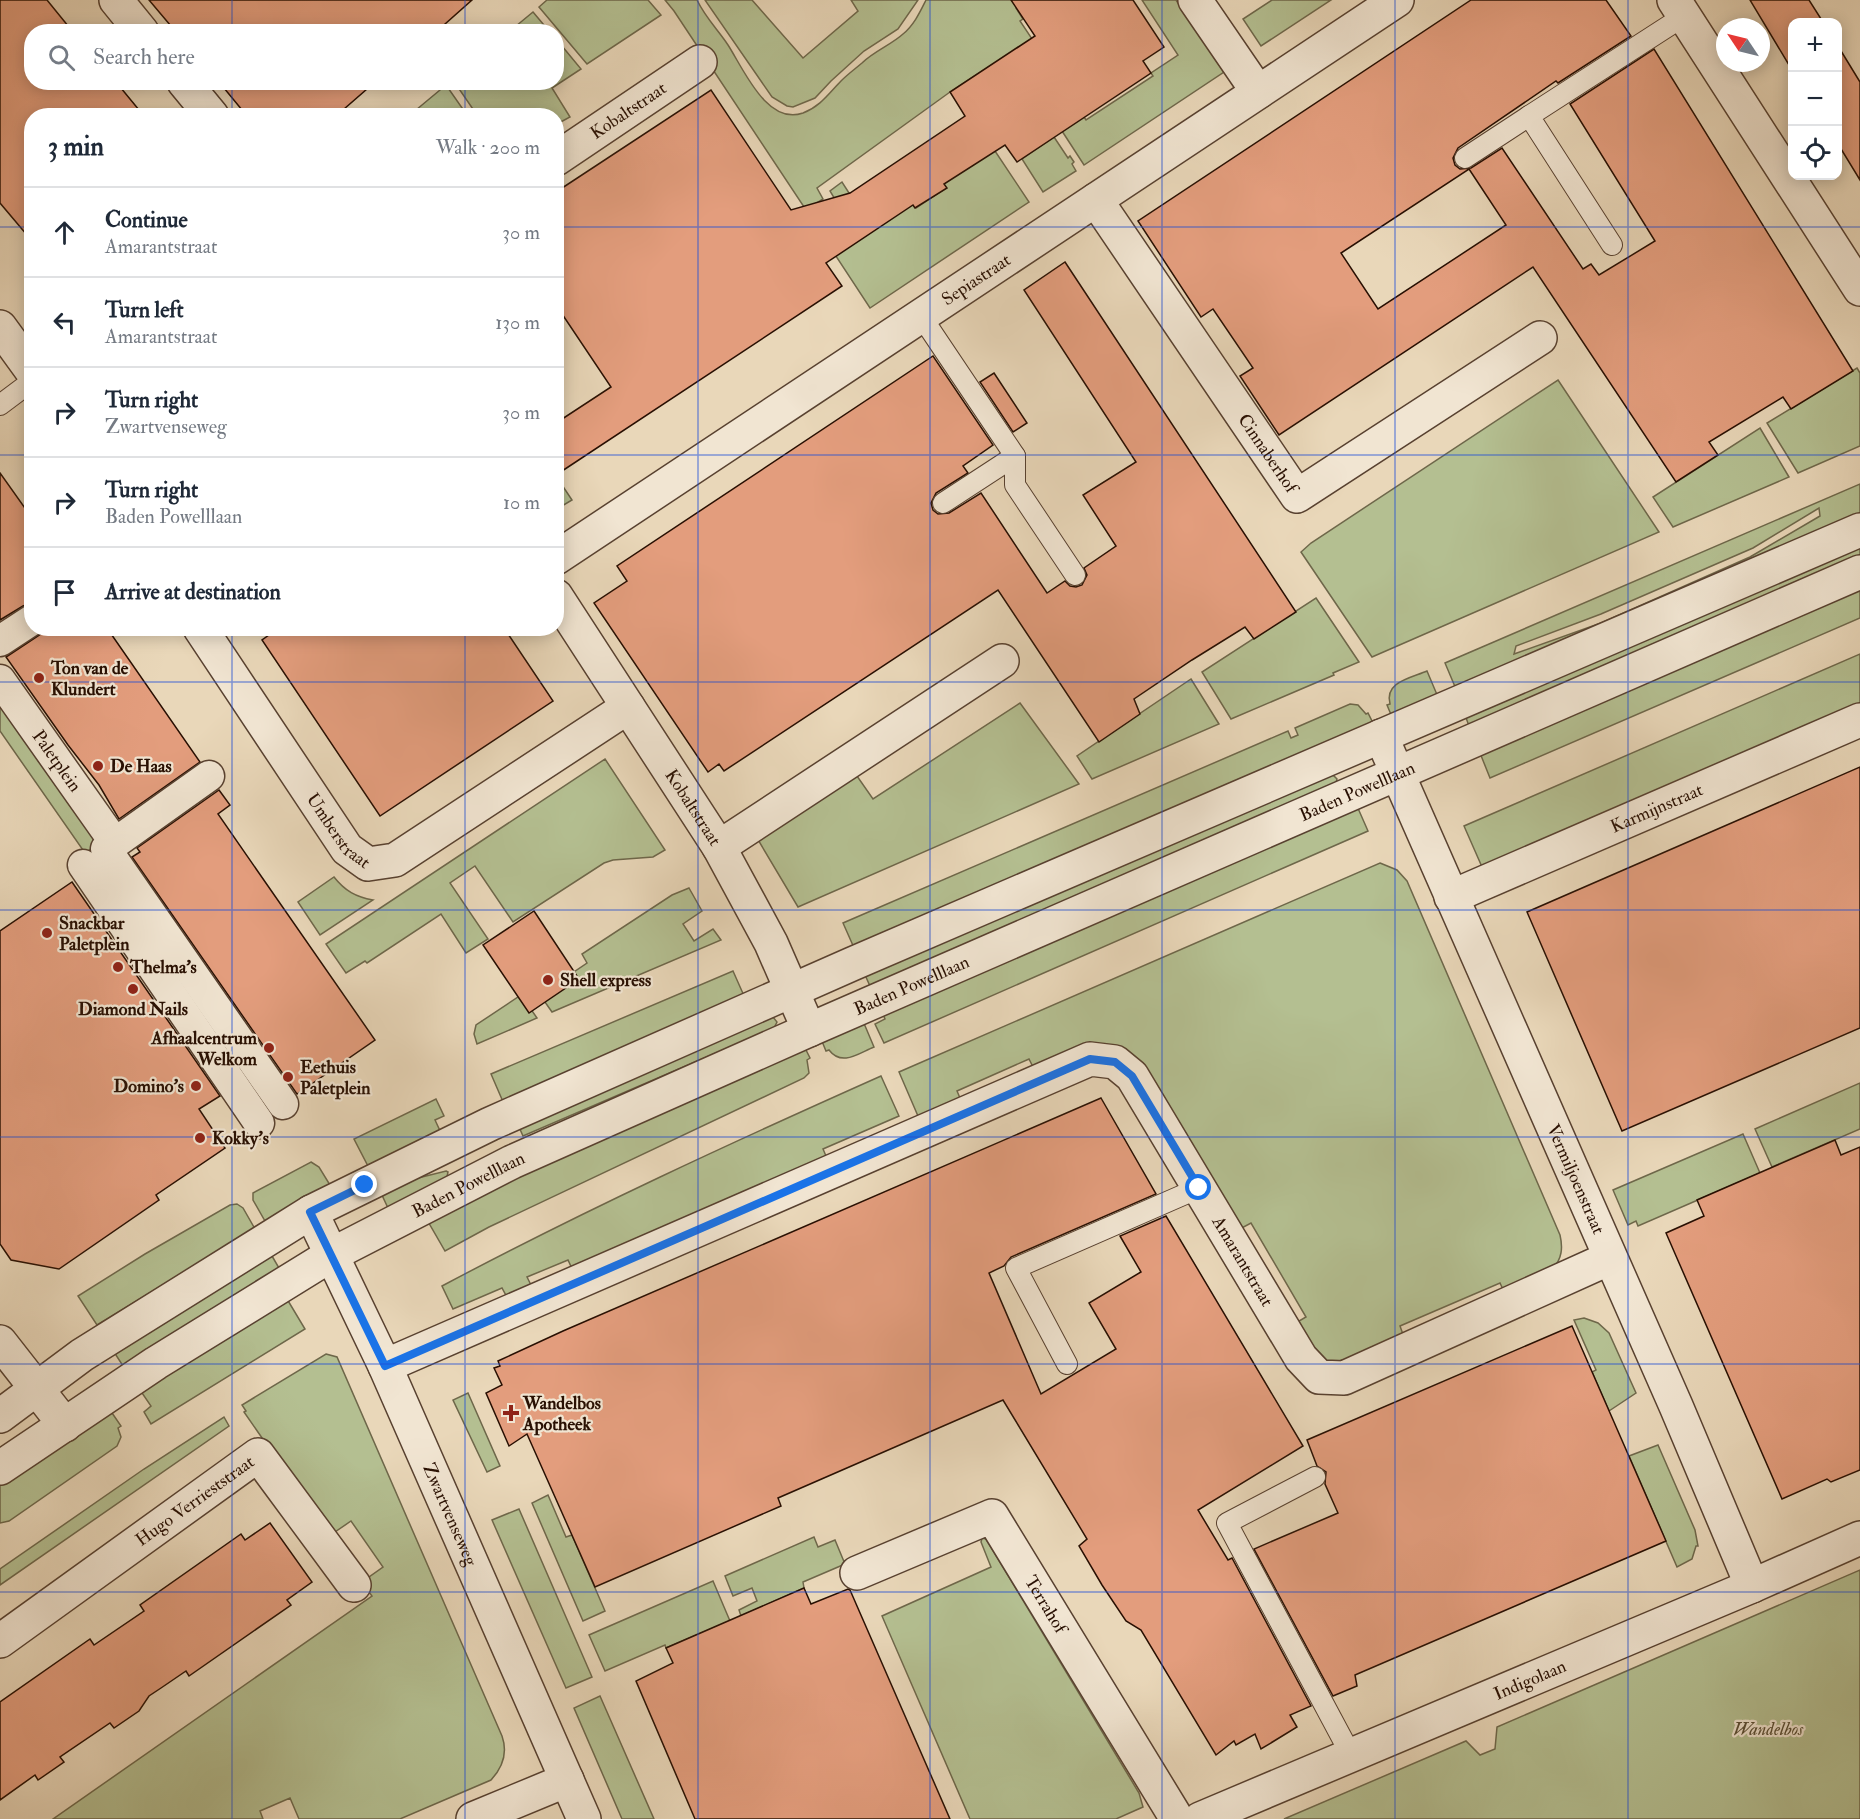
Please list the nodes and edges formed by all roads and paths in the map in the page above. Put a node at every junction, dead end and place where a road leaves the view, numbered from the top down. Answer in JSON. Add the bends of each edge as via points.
{"nodes":[{"id":1,"x":116,"y":0,"type":"edge"},
{"id":2,"x":1195,"y":0,"type":"edge"},
{"id":3,"x":1396,"y":0,"type":"edge"},
{"id":4,"x":1679,"y":8,"type":"edge"},
{"id":5,"x":136,"y":24,"type":"edge"},
{"id":6,"x":700,"y":62,"type":"dead end"},
{"id":7,"x":191,"y":90,"type":"edge"},
{"id":8,"x":1257,"y":92,"type":"junction"},
{"id":9,"x":205,"y":108,"type":"edge"},
{"id":10,"x":1529,"y":116,"type":"junction"},
{"id":11,"x":564,"y":154,"type":"edge"},
{"id":12,"x":1465,"y":158,"type":"dead end"},
{"id":13,"x":1096,"y":200,"type":"junction"},
{"id":14,"x":1612,"y":245,"type":"dead end"},
{"id":15,"x":1860,"y":289,"type":"edge"},
{"id":16,"x":921,"y":316,"type":"junction"},
{"id":17,"x":0,"y":327,"type":"edge"},
{"id":18,"x":1540,"y":338,"type":"dead end"},
{"id":19,"x":24,"y":360,"type":"edge"},
{"id":20,"x":24,"y":387,"type":"edge"},
{"id":21,"x":0,"y":405,"type":"edge"},
{"id":22,"x":1015,"y":456,"type":"junction"},
{"id":23,"x":943,"y":503,"type":"dead end"},
{"id":24,"x":1860,"y":530,"type":"edge"},
{"id":25,"x":564,"y":553,"type":"edge"},
{"id":26,"x":1860,"y":572,"type":"edge"},
{"id":27,"x":1075,"y":575,"type":"dead end"},
{"id":28,"x":564,"y":608,"type":"edge"},
{"id":29,"x":24,"y":625,"type":"edge"},
{"id":30,"x":205,"y":636,"type":"edge"},
{"id":31,"x":0,"y":641,"type":"edge"},
{"id":32,"x":1002,"y":661,"type":"dead end"},
{"id":33,"x":0,"y":680,"type":"edge"},
{"id":34,"x":628,"y":707,"type":"junction"},
{"id":35,"x":1860,"y":720,"type":"edge"},
{"id":36,"x":1381,"y":736,"type":"junction"},
{"id":37,"x":1398,"y":774,"type":"junction"},
{"id":38,"x":209,"y":776,"type":"dead end"},
{"id":39,"x":719,"y":847,"type":"junction"},
{"id":40,"x":96,"y":856,"type":"junction"},
{"id":41,"x":1451,"y":897,"type":"junction"},
{"id":42,"x":160,"y":926,"type":"junction"},
{"id":43,"x":137,"y":944,"type":"junction"},
{"id":44,"x":792,"y":990,"type":"junction"},
{"id":45,"x":231,"y":1029,"type":"junction"},
{"id":46,"x":809,"y":1030,"type":"junction"},
{"id":47,"x":206,"y":1047,"type":"junction"},
{"id":48,"x":283,"y":1104,"type":"dead end"},
{"id":49,"x":259,"y":1123,"type":"dead end"},
{"id":50,"x":1199,"y":1188,"type":"junction"},
{"id":51,"x":310,"y":1212,"type":"junction"},
{"id":52,"x":331,"y":1255,"type":"junction"},
{"id":53,"x":1610,"y":1258,"type":"junction"},
{"id":54,"x":0,"y":1342,"type":"edge"},
{"id":55,"x":1067,"y":1364,"type":"dead end"},
{"id":56,"x":385,"y":1366,"type":"junction"},
{"id":57,"x":37,"y":1389,"type":"junction"},
{"id":58,"x":0,"y":1416,"type":"edge"},
{"id":59,"x":65,"y":1425,"type":"junction"},
{"id":60,"x":0,"y":1468,"type":"edge"},
{"id":61,"x":1314,"y":1477,"type":"dead end"},
{"id":62,"x":1860,"y":1538,"type":"edge"},
{"id":63,"x":857,"y":1573,"type":"dead end"},
{"id":64,"x":354,"y":1585,"type":"dead end"},
{"id":65,"x":1752,"y":1586,"type":"junction"},
{"id":66,"x":0,"y":1641,"type":"edge"},
{"id":67,"x":1351,"y":1755,"type":"junction"},
{"id":68,"x":567,"y":1780,"type":"junction"},
{"id":69,"x":473,"y":1819,"type":"edge"},
{"id":70,"x":584,"y":1819,"type":"edge"},
{"id":71,"x":1177,"y":1819,"type":"edge"},
{"id":72,"x":1200,"y":1819,"type":"edge"}],
"edges":[{"from":1,"to":5,"type":"street"},
{"from":2,"to":8,"type":"street"},
{"from":3,"to":8,"type":"street","name":"Sepiastraat"},
{"from":4,"to":10,"type":"lane"},
{"from":4,"to":15,"type":"street"},
{"from":6,"to":11,"type":"street","name":"Kobaltstraat"},
{"from":7,"to":9,"type":"street"},
{"from":8,"to":13,"type":"street","name":"Sepiastraat"},
{"from":10,"to":12,"type":"lane"},
{"from":10,"to":14,"type":"lane"},
{"from":13,"to":16,"type":"street","name":"Sepiastraat"},
{"from":13,"to":18,"type":"street","name":"Cinnaberhof","via":[[1297,496]]},
{"from":16,"to":22,"type":"lane"},
{"from":16,"to":25,"type":"street","name":"Sepiastraat"},
{"from":17,"to":19,"type":"street"},
{"from":20,"to":21,"type":"lane"},
{"from":22,"to":23,"type":"lane"},
{"from":22,"to":27,"type":"lane","via":[[1015,484]]},
{"from":24,"to":36,"type":"street"},
{"from":26,"to":37,"type":"street","name":"Baden Powelllaan"},
{"from":28,"to":34,"type":"street","name":"Kobaltstraat"},
{"from":29,"to":31,"type":"street"},
{"from":30,"to":34,"type":"street","name":"Umberstraat","via":[[346,849],[368,864],[396,860]]},
{"from":32,"to":39,"type":"street"},
{"from":33,"to":40,"type":"street","name":"Paletplein"},
{"from":34,"to":39,"type":"street","name":"Kobaltstraat"},
{"from":35,"to":41,"type":"street","name":"Karmijnstraat"},
{"from":36,"to":37,"type":"street","name":"Vermiljoenstraat"},
{"from":36,"to":44,"type":"street"},
{"from":37,"to":41,"type":"street","name":"Vermiljoenstraat"},
{"from":37,"to":46,"type":"street","name":"Baden Powelllaan"},
{"from":38,"to":40,"type":"street"},
{"from":39,"to":44,"type":"street","name":"Kobaltstraat"},
{"from":40,"to":42,"type":"street","name":"Paletplein"},
{"from":40,"to":43,"type":"street","name":"Paletplein"},
{"from":41,"to":53,"type":"street","name":"Vermiljoenstraat"},
{"from":42,"to":43,"type":"street"},
{"from":42,"to":45,"type":"street","name":"Paletplein"},
{"from":43,"to":47,"type":"street","name":"Paletplein"},
{"from":44,"to":46,"type":"street","name":"Kobaltstraat"},
{"from":44,"to":51,"type":"street","via":[[490,1124]]},
{"from":45,"to":47,"type":"street"},
{"from":45,"to":48,"type":"street","name":"Paletplein"},
{"from":46,"to":52,"type":"street","name":"Baden Powelllaan","via":[[512,1162]]},
{"from":47,"to":49,"type":"street","name":"Paletplein"},
{"from":50,"to":53,"type":"street","name":"Amarantstraat","via":[[1301,1358],[1319,1377],[1344,1378]]},
{"from":50,"to":55,"type":"lane","via":[[1016,1268]]},
{"from":50,"to":56,"type":"street","name":"Amarantstraat","via":[[1132,1076],[1115,1062],[1090,1059]]},
{"from":51,"to":52,"type":"street","name":"Zwartvenseweg"},
{"from":51,"to":57,"type":"street","via":[[82,1355]]},
{"from":52,"to":56,"type":"street","name":"Zwartvenseweg"},
{"from":52,"to":59,"type":"street","name":"Baden Powelllaan"},
{"from":53,"to":65,"type":"street","name":"Vermiljoenstraat"},
{"from":54,"to":57,"type":"street"},
{"from":56,"to":68,"type":"street","name":"Zwartvenseweg"},
{"from":57,"to":58,"type":"street"},
{"from":57,"to":59,"type":"street"},
{"from":59,"to":60,"type":"street","name":"Baden Powelllaan"},
{"from":61,"to":67,"type":"lane","via":[[1227,1523]]},
{"from":62,"to":65,"type":"street","name":"Indigolaan"},
{"from":63,"to":71,"type":"street","name":"Terrahof","via":[[992,1516]]},
{"from":64,"to":66,"type":"street","name":"Hugo Verrieststraat","via":[[258,1455]]},
{"from":65,"to":67,"type":"street","name":"Indigolaan"},
{"from":67,"to":72,"type":"street","name":"Indigolaan"},
{"from":68,"to":69,"type":"street"},
{"from":68,"to":70,"type":"street","name":"Zwartvenseweg"}]}
